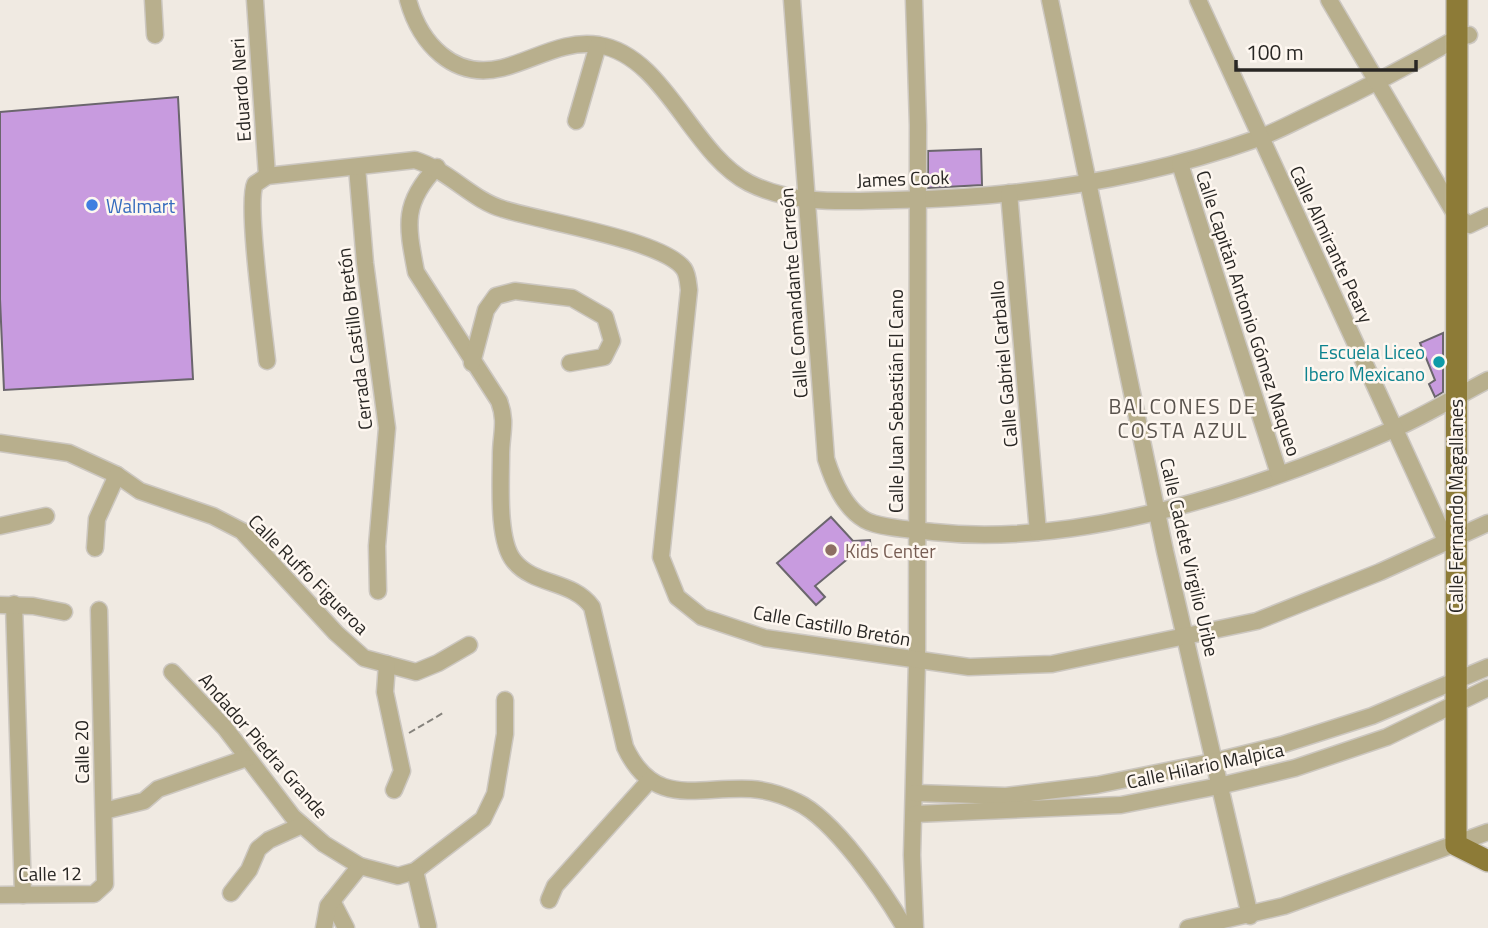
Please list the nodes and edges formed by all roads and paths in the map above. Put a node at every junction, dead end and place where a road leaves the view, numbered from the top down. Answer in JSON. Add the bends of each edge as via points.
{"nodes":[{"id":1,"x":153,"y":0,"type":"edge"},
{"id":2,"x":255,"y":0,"type":"edge"},
{"id":3,"x":408,"y":0,"type":"edge"},
{"id":4,"x":792,"y":0,"type":"edge"},
{"id":5,"x":914,"y":0,"type":"edge"},
{"id":6,"x":1050,"y":0,"type":"edge"},
{"id":7,"x":1198,"y":0,"type":"edge"},
{"id":8,"x":1329,"y":0,"type":"edge"},
{"id":9,"x":1457,"y":0,"type":"edge"},
{"id":10,"x":1469,"y":0,"type":"edge"},
{"id":11,"x":155,"y":35,"type":"dead end"},
{"id":12,"x":1463,"y":36,"type":"junction"},
{"id":13,"x":598,"y":45,"type":"junction"},
{"id":14,"x":1377,"y":83,"type":"junction"},
{"id":15,"x":576,"y":121,"type":"dead end"},
{"id":16,"x":1259,"y":138,"type":"junction"},
{"id":17,"x":1180,"y":164,"type":"junction"},
{"id":18,"x":357,"y":167,"type":"junction"},
{"id":19,"x":437,"y":167,"type":"junction"},
{"id":20,"x":267,"y":176,"type":"junction"},
{"id":21,"x":1088,"y":181,"type":"junction"},
{"id":22,"x":1009,"y":193,"type":"junction"},
{"id":23,"x":917,"y":200,"type":"junction"},
{"id":24,"x":809,"y":201,"type":"junction"},
{"id":25,"x":1471,"y":218,"type":"edge"},
{"id":26,"x":267,"y":361,"type":"dead end"},
{"id":27,"x":472,"y":363,"type":"junction"},
{"id":28,"x":570,"y":363,"type":"dead end"},
{"id":29,"x":1488,"y":380,"type":"edge"},
{"id":30,"x":1461,"y":394,"type":"junction"},
{"id":31,"x":1395,"y":429,"type":"junction"},
{"id":32,"x":0,"y":443,"type":"edge"},
{"id":33,"x":1279,"y":474,"type":"junction"},
{"id":34,"x":117,"y":475,"type":"junction"},
{"id":35,"x":1157,"y":512,"type":"junction"},
{"id":36,"x":46,"y":516,"type":"dead end"},
{"id":37,"x":1488,"y":523,"type":"edge"},
{"id":38,"x":0,"y":526,"type":"edge"},
{"id":39,"x":915,"y":530,"type":"junction"},
{"id":40,"x":1038,"y":532,"type":"junction"},
{"id":41,"x":1456,"y":538,"type":"junction"},
{"id":42,"x":95,"y":548,"type":"dead end"},
{"id":43,"x":379,"y":591,"type":"dead end"},
{"id":44,"x":7,"y":604,"type":"edge"},
{"id":45,"x":99,"y":610,"type":"dead end"},
{"id":46,"x":64,"y":612,"type":"dead end"},
{"id":47,"x":1187,"y":637,"type":"junction"},
{"id":48,"x":469,"y":645,"type":"dead end"},
{"id":49,"x":917,"y":661,"type":"junction"},
{"id":50,"x":387,"y":664,"type":"junction"},
{"id":51,"x":172,"y":672,"type":"dead end"},
{"id":52,"x":1471,"y":685,"type":"edge"},
{"id":53,"x":505,"y":699,"type":"dead end"},
{"id":54,"x":443,"y":713,"type":"dead end"},
{"id":55,"x":395,"y":740,"type":"junction"},
{"id":56,"x":247,"y":758,"type":"junction"},
{"id":57,"x":1212,"y":762,"type":"junction"},
{"id":58,"x":650,"y":780,"type":"junction"},
{"id":59,"x":1219,"y":786,"type":"junction"},
{"id":60,"x":394,"y":790,"type":"dead end"},
{"id":61,"x":915,"y":793,"type":"junction"},
{"id":62,"x":104,"y":811,"type":"junction"},
{"id":63,"x":915,"y":814,"type":"junction"},
{"id":64,"x":302,"y":825,"type":"junction"},
{"id":65,"x":1476,"y":841,"type":"edge"},
{"id":66,"x":1488,"y":860,"type":"edge"},
{"id":67,"x":360,"y":866,"type":"junction"},
{"id":68,"x":415,"y":871,"type":"junction"},
{"id":69,"x":100,"y":891,"type":"joint"},
{"id":70,"x":231,"y":893,"type":"dead end"},
{"id":71,"x":0,"y":895,"type":"edge"},
{"id":72,"x":23,"y":895,"type":"junction"},
{"id":73,"x":550,"y":900,"type":"dead end"},
{"id":74,"x":332,"y":901,"type":"junction"},
{"id":75,"x":1250,"y":916,"type":"junction"},
{"id":76,"x":428,"y":926,"type":"dead end"},
{"id":77,"x":324,"y":928,"type":"edge"},
{"id":78,"x":346,"y":928,"type":"edge"},
{"id":79,"x":905,"y":928,"type":"edge"},
{"id":80,"x":915,"y":928,"type":"edge"},
{"id":81,"x":1188,"y":928,"type":"edge"}],
"edges":[{"from":1,"to":11,"type":"street"},
{"from":2,"to":20,"type":"street","name":"Eduardo Neri"},
{"from":3,"to":13,"type":"street","name":"James Cook","via":[[421,34],[439,55],[462,68],[499,69],[569,45]]},
{"from":4,"to":24,"type":"street","name":"Calle Comandante Carreón"},
{"from":5,"to":23,"type":"street","name":"Calle Juan Sebastián El Cano"},
{"from":6,"to":21,"type":"street","name":"Calle Cadete Virgilio Uribe"},
{"from":7,"to":16,"type":"street","name":"Calle Almirante Peary"},
{"from":8,"to":14,"type":"street"},
{"from":9,"to":12,"type":"main road","name":"Calle Fernando Magallanes"},
{"from":10,"to":12,"type":"main road","name":"Calle Fernando Magallanes"},
{"from":12,"to":14,"type":"street","name":"James Cook"},
{"from":12,"to":25,"type":"main road","name":"Calle Fernando Magallanes"},
{"from":13,"to":15,"type":"street"},
{"from":13,"to":24,"type":"street","name":"James Cook","via":[[621,52],[661,86],[695,134],[739,175],[750,183]]},
{"from":14,"to":16,"type":"street","name":"James Cook"},
{"from":14,"to":25,"type":"street"},
{"from":16,"to":17,"type":"street","name":"James Cook"},
{"from":16,"to":31,"type":"street","name":"Calle Almirante Peary"},
{"from":17,"to":21,"type":"street","name":"James Cook"},
{"from":17,"to":33,"type":"street","name":"Calle Capitán Antonio Gómez Maqueo"},
{"from":18,"to":19,"type":"street","name":"Calle Castillo Bretón","via":[[415,160]]},
{"from":18,"to":20,"type":"street","name":"Calle Castillo Bretón"},
{"from":18,"to":43,"type":"street","name":"Cerrada Castillo Bretón","via":[[387,428],[377,546]]},
{"from":19,"to":27,"type":"street","via":[[412,197],[412,250],[416,272]]},
{"from":19,"to":49,"type":"street","name":"Calle Castillo Bretón","via":[[501,209],[650,249],[685,270],[689,290],[661,556],[677,597],[702,617],[765,638]]},
{"from":20,"to":26,"type":"street","via":[[258,179],[253,195]]},
{"from":21,"to":22,"type":"street","name":"James Cook"},
{"from":21,"to":35,"type":"street","name":"Calle Cadete Virgilio Uribe"},
{"from":22,"to":23,"type":"street","name":"James Cook"},
{"from":22,"to":40,"type":"street","name":"Calle Gabriel Carballo"},
{"from":23,"to":24,"type":"street","name":"James Cook"},
{"from":23,"to":39,"type":"street","name":"Calle Juan Sebastián El Cano"},
{"from":24,"to":39,"type":"street","name":"Calle Comandante Carreón","via":[[826,459],[842,496],[867,522]]},
{"from":25,"to":30,"type":"main road","name":"Calle Fernando Magallanes"},
{"from":27,"to":28,"type":"street","via":[[486,310],[496,296],[515,292],[572,298],[605,317],[612,341],[604,356]]},
{"from":27,"to":58,"type":"street","via":[[499,401],[505,418],[500,451],[505,549],[524,572],[577,592],[592,607],[625,747],[633,764]]},
{"from":29,"to":30,"type":"street","name":"Calle Comandante Carreón"},
{"from":30,"to":31,"type":"street","name":"Calle Comandante Carreón"},
{"from":30,"to":41,"type":"main road","name":"Calle Fernando Magallanes"},
{"from":31,"to":33,"type":"street","name":"Calle Comandante Carreón"},
{"from":31,"to":41,"type":"street","name":"Calle Almirante Peary"},
{"from":32,"to":34,"type":"street","name":"Calle Ruffo Figueroa","via":[[69,453]]},
{"from":33,"to":35,"type":"street","name":"Calle Comandante Carreón"},
{"from":34,"to":42,"type":"street","via":[[97,519]]},
{"from":34,"to":50,"type":"street","name":"Calle Ruffo Figueroa","via":[[140,491],[242,531],[336,633],[365,658]]},
{"from":35,"to":40,"type":"street","name":"Calle Comandante Carreón"},
{"from":35,"to":47,"type":"street","name":"Calle Cadete Virgilio Uribe"},
{"from":36,"to":38,"type":"street"},
{"from":37,"to":41,"type":"street","name":"Calle Castillo Bretón"},
{"from":39,"to":40,"type":"street","name":"Calle Comandante Carreón"},
{"from":39,"to":49,"type":"street","name":"Calle Juan Sebastián El Cano"},
{"from":41,"to":47,"type":"street","name":"Calle Castillo Bretón","via":[[1256,621]]},
{"from":41,"to":52,"type":"main road","name":"Calle Fernando Magallanes"},
{"from":44,"to":46,"type":"street"},
{"from":44,"to":72,"type":"street"},
{"from":45,"to":62,"type":"street","name":"Calle 20"},
{"from":47,"to":49,"type":"street","name":"Calle Castillo Bretón","via":[[1052,664],[969,667]]},
{"from":47,"to":57,"type":"street","name":"Calle Cadete Virgilio Uribe"},
{"from":48,"to":50,"type":"street","name":"Calle Ruffo Figueroa","via":[[416,672]]},
{"from":49,"to":61,"type":"street","name":"Calle Juan Sebastián El Cano"},
{"from":50,"to":55,"type":"street","via":[[384,692]]},
{"from":51,"to":56,"type":"street","name":"Andador Piedra Grande"},
{"from":52,"to":57,"type":"street","name":"Calle Hilario Malpica"},
{"from":52,"to":59,"type":"street","name":"Calle Hilario Malpica","via":[[1387,737],[1295,768]]},
{"from":52,"to":65,"type":"main road","name":"Calle Fernando Magallanes"},
{"from":53,"to":68,"type":"street","via":[[505,734],[495,794],[482,819]]},
{"from":54,"to":55,"type":"path"},
{"from":55,"to":60,"type":"street","via":[[401,771]]},
{"from":56,"to":62,"type":"street","via":[[158,789],[144,801]]},
{"from":56,"to":64,"type":"street","name":"Andador Piedra Grande"},
{"from":57,"to":59,"type":"street","name":"Calle Cadete Virgilio Uribe"},
{"from":57,"to":61,"type":"street","name":"Calle Hilario Malpica","via":[[1097,785],[1006,796]]},
{"from":58,"to":73,"type":"street","via":[[560,880]]},
{"from":58,"to":79,"type":"street","via":[[672,791],[751,789],[800,803],[815,812],[860,863]]},
{"from":59,"to":63,"type":"street","name":"Calle Hilario Malpica","via":[[1121,805]]},
{"from":59,"to":75,"type":"street","name":"Calle Cadete Virgilio Uribe"},
{"from":61,"to":63,"type":"street","name":"Calle Juan Sebastián El Cano"},
{"from":62,"to":69,"type":"street","name":"Calle 20","via":[[105,884]]},
{"from":63,"to":80,"type":"street","name":"Calle Juan Sebastián El Cano"},
{"from":64,"to":67,"type":"street","name":"Andador Piedra Grande"},
{"from":64,"to":70,"type":"street","via":[[258,849]]},
{"from":65,"to":66,"type":"main road"},
{"from":65,"to":75,"type":"street"},
{"from":67,"to":68,"type":"street","name":"Andador Piedra Grande","via":[[398,876]]},
{"from":67,"to":74,"type":"street"},
{"from":68,"to":76,"type":"street"},
{"from":69,"to":72,"type":"street","name":"Calle 12"},
{"from":71,"to":72,"type":"street","name":"Calle 12"},
{"from":74,"to":77,"type":"street"},
{"from":74,"to":78,"type":"street"},
{"from":75,"to":81,"type":"street"}]}
